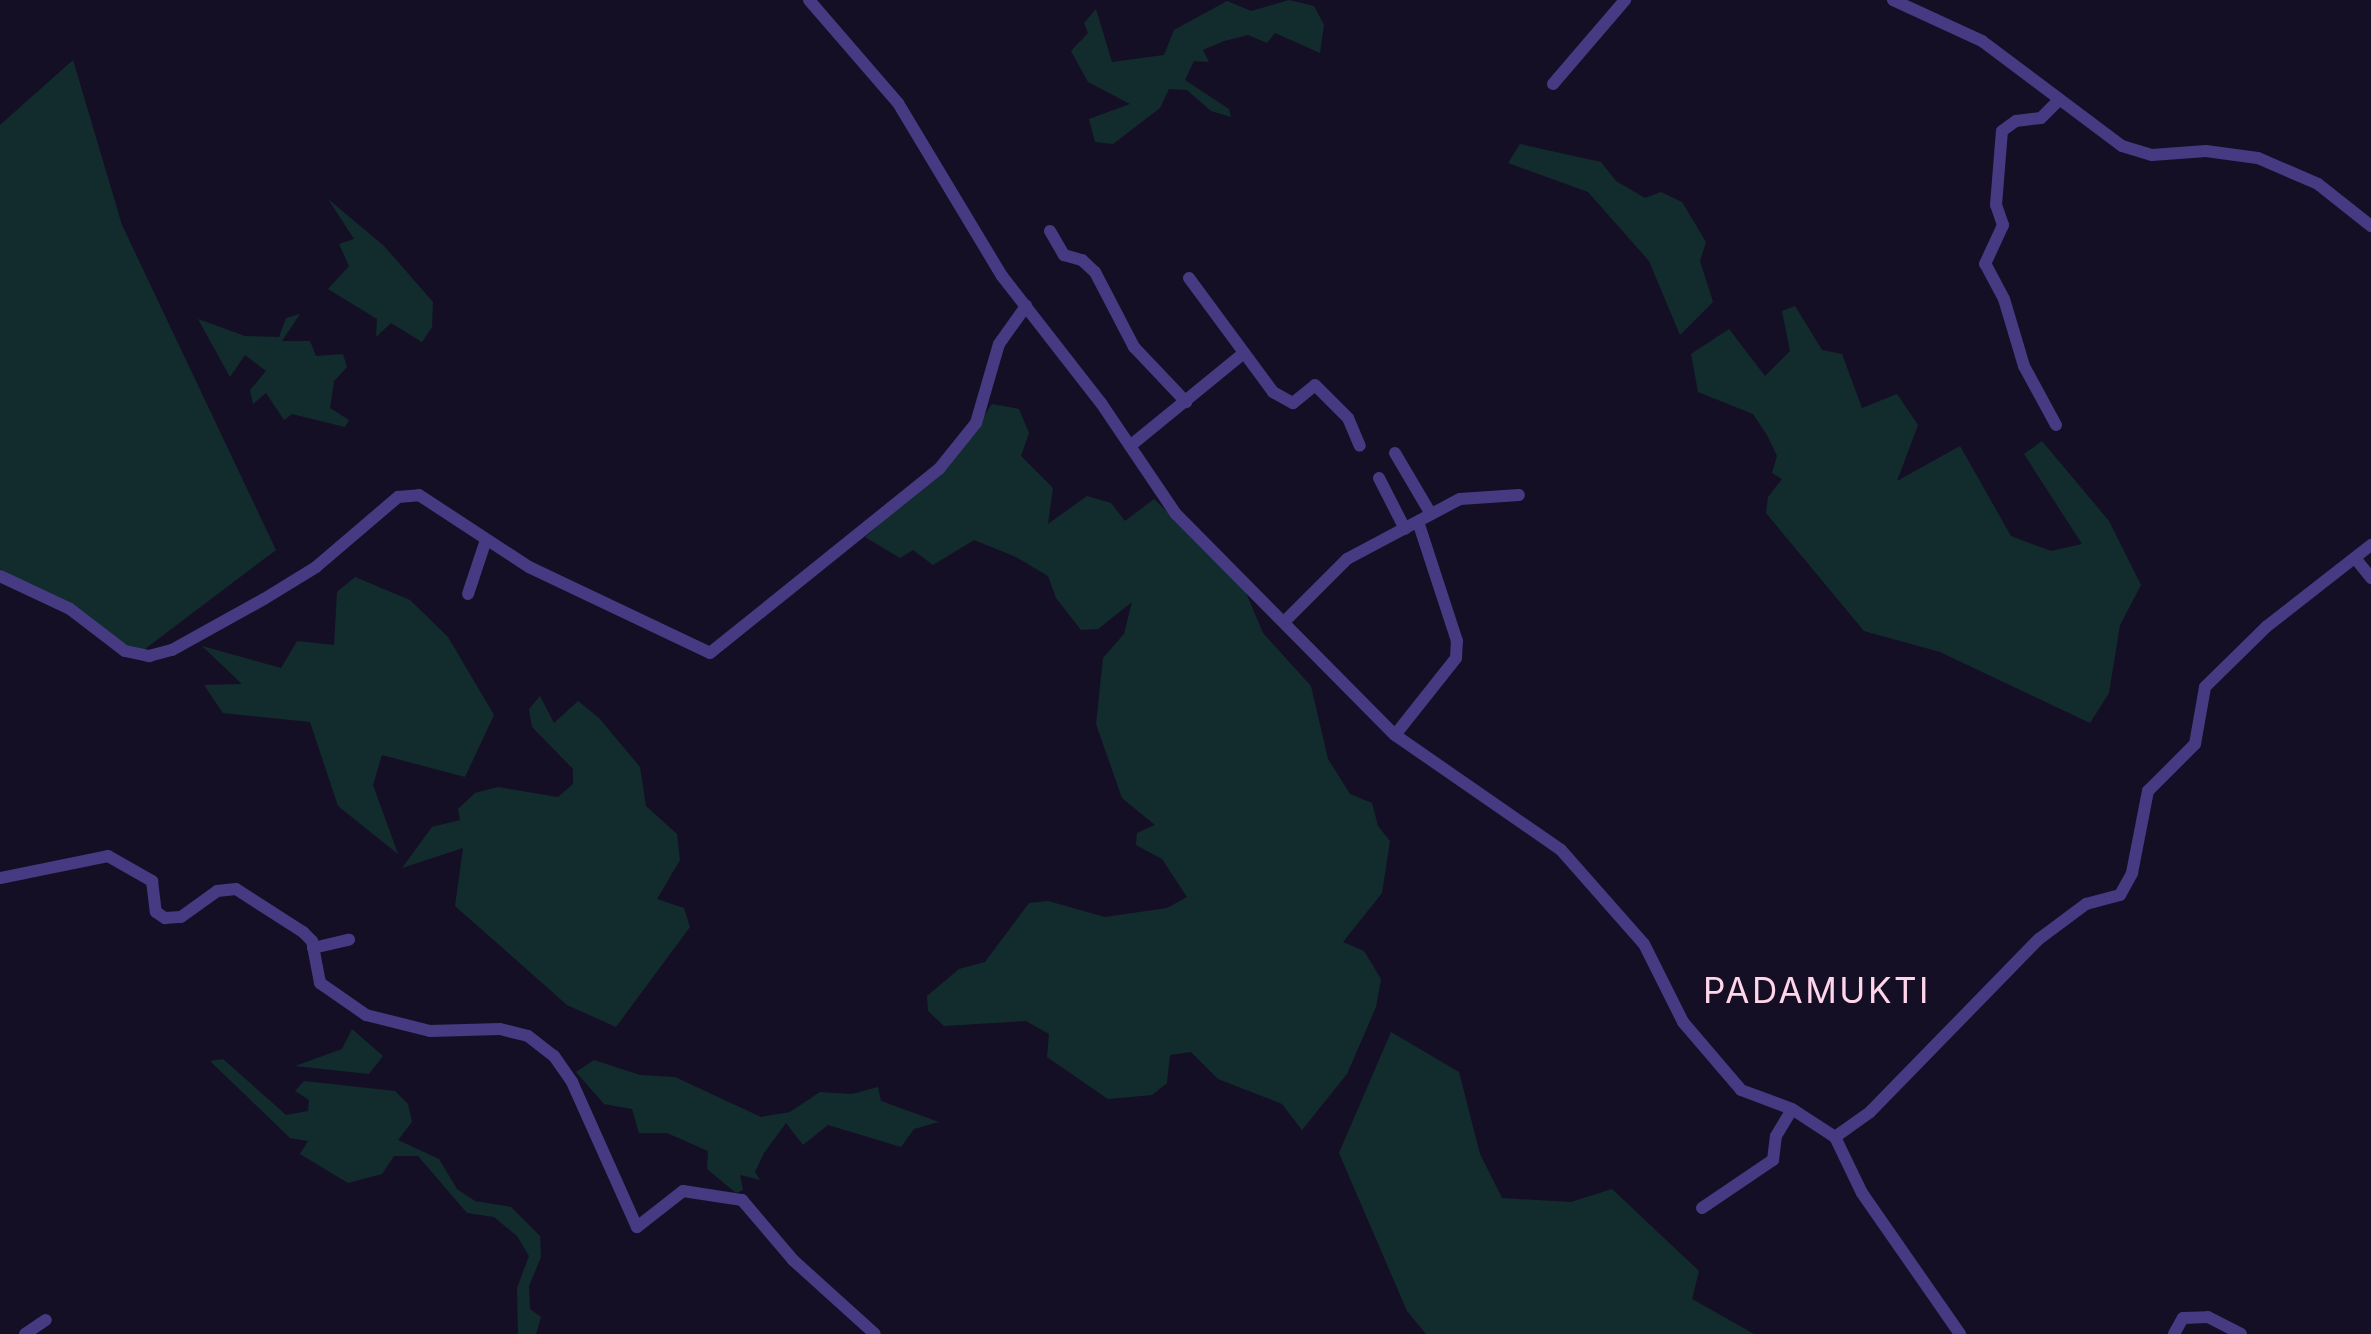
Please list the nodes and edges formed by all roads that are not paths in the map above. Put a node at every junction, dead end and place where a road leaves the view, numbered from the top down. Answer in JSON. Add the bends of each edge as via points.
{"nodes":[{"id":1,"x":808,"y":0,"type":"edge"},
{"id":2,"x":1624,"y":0,"type":"edge"},
{"id":3,"x":1893,"y":0,"type":"edge"},
{"id":4,"x":1553,"y":84,"type":"dead end"},
{"id":5,"x":2059,"y":100,"type":"junction"},
{"id":6,"x":2371,"y":226,"type":"edge"},
{"id":7,"x":1050,"y":230,"type":"dead end"},
{"id":8,"x":1189,"y":278,"type":"dead end"},
{"id":9,"x":1026,"y":306,"type":"junction"},
{"id":10,"x":1244,"y":354,"type":"junction"},
{"id":11,"x":1186,"y":402,"type":"junction"},
{"id":12,"x":2056,"y":425,"type":"dead end"},
{"id":13,"x":1130,"y":446,"type":"junction"},
{"id":14,"x":1360,"y":446,"type":"dead end"},
{"id":15,"x":1396,"y":453,"type":"dead end"},
{"id":16,"x":1380,"y":478,"type":"dead end"},
{"id":17,"x":1519,"y":495,"type":"dead end"},
{"id":18,"x":1430,"y":514,"type":"junction"},
{"id":19,"x":1411,"y":525,"type":"junction"},
{"id":20,"x":486,"y":540,"type":"junction"},
{"id":21,"x":2371,"y":545,"type":"edge"},
{"id":22,"x":2355,"y":558,"type":"junction"},
{"id":23,"x":0,"y":576,"type":"edge"},
{"id":24,"x":2371,"y":578,"type":"edge"},
{"id":25,"x":468,"y":594,"type":"dead end"},
{"id":26,"x":1286,"y":620,"type":"junction"},
{"id":27,"x":1394,"y":735,"type":"junction"},
{"id":28,"x":0,"y":878,"type":"edge"},
{"id":29,"x":350,"y":940,"type":"dead end"},
{"id":30,"x":313,"y":948,"type":"junction"},
{"id":31,"x":1792,"y":1108,"type":"junction"},
{"id":32,"x":1835,"y":1137,"type":"junction"},
{"id":33,"x":1702,"y":1208,"type":"dead end"},
{"id":34,"x":46,"y":1320,"type":"dead end"},
{"id":35,"x":25,"y":1334,"type":"edge"},
{"id":36,"x":875,"y":1334,"type":"edge"},
{"id":37,"x":1960,"y":1334,"type":"edge"},
{"id":38,"x":2174,"y":1334,"type":"edge"},
{"id":39,"x":2241,"y":1334,"type":"edge"}],
"edges":[{"from":1,"to":9,"type":"street","via":[[859,50],[898,103]]},
{"from":2,"to":4,"type":"street"},
{"from":3,"to":5,"type":"street","via":[[1982,42]]},
{"from":5,"to":6,"type":"street","via":[[2140,153],[2206,151],[2271,163],[2330,192]]},
{"from":5,"to":12,"type":"street","via":[[2041,118],[2016,121],[2002,132],[1996,204],[2003,225],[1985,264],[2004,299],[2024,366]]},
{"from":7,"to":11,"type":"street","via":[[1064,255],[1094,272],[1134,346]]},
{"from":8,"to":10,"type":"street"},
{"from":9,"to":13,"type":"street"},
{"from":9,"to":20,"type":"street","via":[[999,344],[976,422],[939,469],[710,653]]},
{"from":10,"to":11,"type":"street"},
{"from":10,"to":14,"type":"street","via":[[1290,402],[1314,385],[1345,414]]},
{"from":11,"to":13,"type":"street"},
{"from":13,"to":26,"type":"street","via":[[1176,514]]},
{"from":15,"to":18,"type":"street"},
{"from":16,"to":19,"type":"street"},
{"from":17,"to":18,"type":"street","via":[[1463,498]]},
{"from":18,"to":19,"type":"street"},
{"from":19,"to":26,"type":"street","via":[[1347,558]]},
{"from":19,"to":27,"type":"street","via":[[1457,640],[1456,658]]},
{"from":20,"to":23,"type":"street","via":[[419,495],[407,494],[316,567],[192,640],[149,656],[125,651],[70,609]]},
{"from":20,"to":25,"type":"street"},
{"from":21,"to":22,"type":"street"},
{"from":22,"to":24,"type":"street"},
{"from":22,"to":32,"type":"street","via":[[2266,627],[2205,687],[2195,744],[2148,791],[2132,873],[2120,895],[2086,904],[2039,939],[1870,1112]]},
{"from":26,"to":27,"type":"street"},
{"from":27,"to":31,"type":"street","via":[[1561,850],[1644,944],[1683,1022],[1741,1090]]},
{"from":28,"to":30,"type":"street","via":[[108,856],[152,881],[156,912],[165,918],[181,917],[217,891],[236,889],[303,932]]},
{"from":29,"to":30,"type":"street"},
{"from":30,"to":36,"type":"street","via":[[320,983],[371,1018],[430,1032],[500,1029],[528,1036],[572,1082],[637,1227],[683,1191],[742,1200],[793,1260]]},
{"from":31,"to":32,"type":"street"},
{"from":31,"to":33,"type":"street","via":[[1776,1136],[1774,1160]]},
{"from":32,"to":37,"type":"street","via":[[1868,1203]]},
{"from":34,"to":35,"type":"street"},
{"from":38,"to":39,"type":"street","via":[[2184,1318],[2208,1317]]}]}
